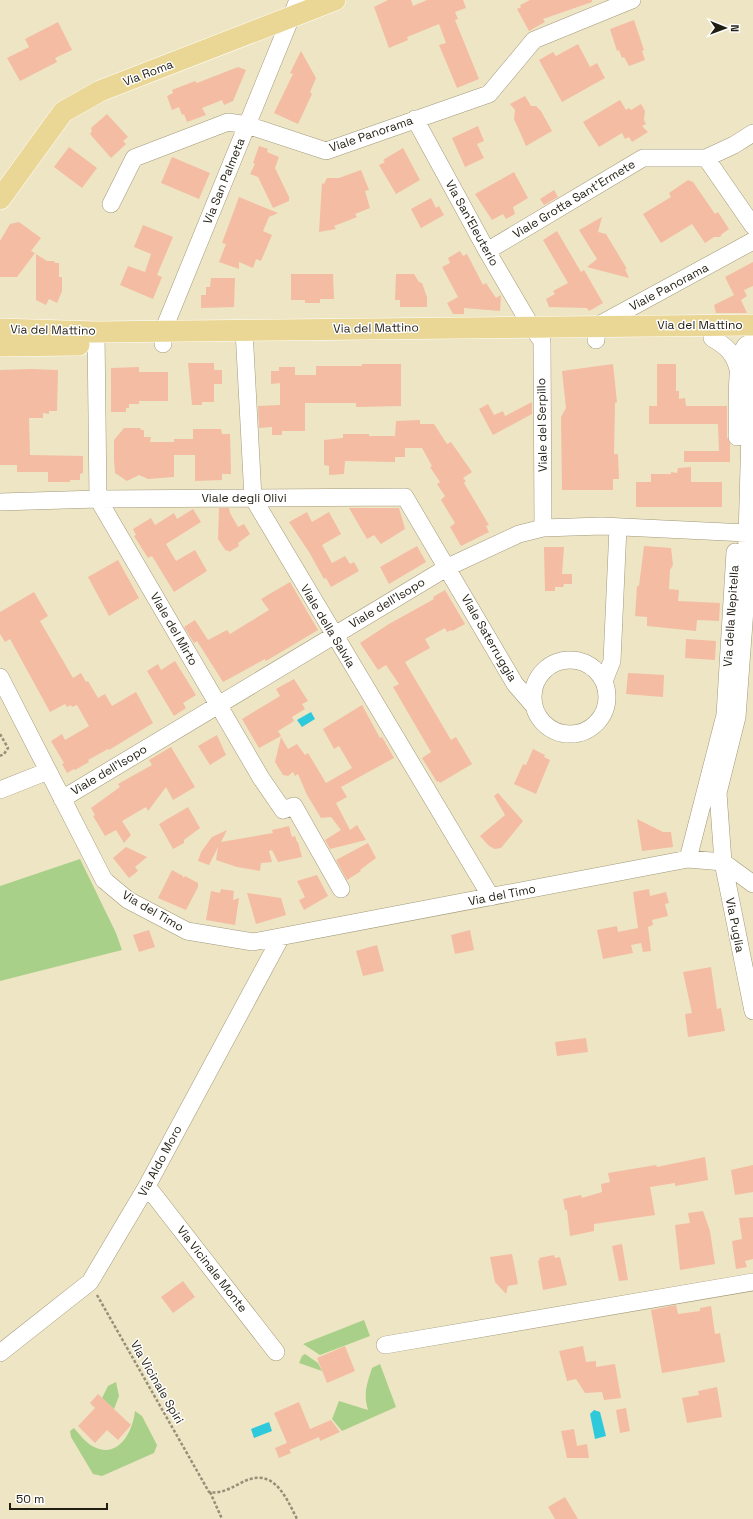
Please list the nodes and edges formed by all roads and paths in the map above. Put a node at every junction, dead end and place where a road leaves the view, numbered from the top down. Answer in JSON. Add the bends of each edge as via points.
{"nodes":[{"id":1,"x":335,"y":0,"type":"edge"},
{"id":2,"x":622,"y":2,"type":"edge"},
{"id":3,"x":294,"y":9,"type":"edge"},
{"id":4,"x":415,"y":120,"type":"junction"},
{"id":5,"x":247,"y":125,"type":"junction"},
{"id":6,"x":753,"y":134,"type":"edge"},
{"id":7,"x":706,"y":158,"type":"junction"},
{"id":8,"x":0,"y":199,"type":"edge"},
{"id":9,"x":111,"y":204,"type":"dead end"},
{"id":10,"x":753,"y":226,"type":"edge"},
{"id":11,"x":753,"y":241,"type":"edge"},
{"id":12,"x":487,"y":251,"type":"junction"},
{"id":13,"x":753,"y":325,"type":"edge"},
{"id":14,"x":0,"y":329,"type":"edge"},
{"id":15,"x":596,"y":333,"type":"junction"},
{"id":16,"x":536,"y":334,"type":"junction"},
{"id":17,"x":244,"y":336,"type":"junction"},
{"id":18,"x":163,"y":337,"type":"junction"},
{"id":19,"x":96,"y":338,"type":"junction"},
{"id":20,"x":712,"y":338,"type":"junction"},
{"id":21,"x":753,"y":338,"type":"edge"},
{"id":22,"x":0,"y":346,"type":"edge"},
{"id":23,"x":747,"y":365,"type":"edge"},
{"id":24,"x":98,"y":498,"type":"junction"},
{"id":25,"x":253,"y":498,"type":"junction"},
{"id":26,"x":0,"y":502,"type":"edge"},
{"id":27,"x":618,"y":527,"type":"junction"},
{"id":28,"x":543,"y":528,"type":"junction"},
{"id":29,"x":742,"y":533,"type":"junction"},
{"id":30,"x":448,"y":567,"type":"junction"},
{"id":31,"x":333,"y":635,"type":"junction"},
{"id":32,"x":0,"y":676,"type":"edge"},
{"id":33,"x":604,"y":681,"type":"junction"},
{"id":34,"x":218,"y":704,"type":"junction"},
{"id":35,"x":534,"y":706,"type":"junction"},
{"id":36,"x":0,"y":734,"type":"edge"},
{"id":37,"x":0,"y":756,"type":"edge"},
{"id":38,"x":48,"y":771,"type":"junction"},
{"id":39,"x":0,"y":790,"type":"edge"},
{"id":40,"x":62,"y":799,"type":"junction"},
{"id":41,"x":688,"y":859,"type":"junction"},
{"id":42,"x":723,"y":862,"type":"junction"},
{"id":43,"x":753,"y":884,"type":"edge"},
{"id":44,"x":341,"y":889,"type":"dead end"},
{"id":45,"x":491,"y":897,"type":"junction"},
{"id":46,"x":281,"y":937,"type":"junction"},
{"id":47,"x":753,"y":1011,"type":"edge"},
{"id":48,"x":147,"y":1186,"type":"junction"},
{"id":49,"x":90,"y":1282,"type":"junction"},
{"id":50,"x":753,"y":1282,"type":"edge"},
{"id":51,"x":385,"y":1345,"type":"dead end"},
{"id":52,"x":0,"y":1352,"type":"edge"},
{"id":53,"x":276,"y":1352,"type":"dead end"},
{"id":54,"x":209,"y":1492,"type":"junction"},
{"id":55,"x":222,"y":1519,"type":"edge"},
{"id":56,"x":298,"y":1519,"type":"edge"}],
"edges":[{"from":1,"to":3,"type":"main road","name":"Via Roma"},
{"from":2,"to":4,"type":"street","name":"Viale Panorama","via":[[534,40],[489,94]]},
{"from":3,"to":5,"type":"street","name":"Via San Palmeta"},
{"from":3,"to":8,"type":"main road","name":"Via Roma","via":[[100,91],[63,112]]},
{"from":4,"to":5,"type":"street","name":"Viale Panorama","via":[[326,151]]},
{"from":4,"to":12,"type":"street","name":"Via San'Eleuterio"},
{"from":5,"to":9,"type":"street","name":"Viale Panorama","via":[[228,122],[134,158]]},
{"from":5,"to":18,"type":"street","name":"Via San Palmeta"},
{"from":6,"to":7,"type":"street","name":"Viale Grotta Sant'Ermete"},
{"from":7,"to":10,"type":"street"},
{"from":7,"to":12,"type":"street","name":"Viale Grotta Sant'Ermete","via":[[642,158]]},
{"from":11,"to":15,"type":"street","name":"Viale Panorama"},
{"from":12,"to":16,"type":"street","name":"Via San'Eleuterio"},
{"from":13,"to":15,"type":"main road","name":"Via del Mattino"},
{"from":13,"to":21,"type":"street","name":"Via della Nepitella"},
{"from":14,"to":19,"type":"main road","name":"Via del Mattino"},
{"from":15,"to":16,"type":"main road","name":"Via del Mattino"},
{"from":15,"to":20,"type":"main road","name":"Via del Mattino"},
{"from":16,"to":17,"type":"main road","name":"Via del Mattino"},
{"from":16,"to":28,"type":"street","name":"Viale del Serpillo"},
{"from":17,"to":18,"type":"main road","name":"Via del Mattino"},
{"from":17,"to":25,"type":"street","name":"Viale della Salvia"},
{"from":18,"to":19,"type":"main road","name":"Via del Mattino"},
{"from":19,"to":22,"type":"main road","name":"Via del Mattino"},
{"from":19,"to":24,"type":"street","name":"Viale del Mirto"},
{"from":20,"to":21,"type":"main road","name":"Via del Mattino"},
{"from":20,"to":23,"type":"street","name":"Via della Nepitella"},
{"from":21,"to":23,"type":"street","name":"Via della Nepitella"},
{"from":23,"to":29,"type":"street","name":"Via della Nepitella"},
{"from":24,"to":25,"type":"street","name":"Viale degli Olivi"},
{"from":24,"to":26,"type":"street","name":"Viale degli Olivi"},
{"from":24,"to":34,"type":"street","name":"Viale del Mirto"},
{"from":25,"to":30,"type":"street","name":"Viale degli Olivi","via":[[405,497]]},
{"from":25,"to":31,"type":"street","name":"Viale della Salvia"},
{"from":27,"to":28,"type":"street","name":"Viale dell'Isopo"},
{"from":27,"to":29,"type":"street","name":"Viale dell'Isopo"},
{"from":27,"to":33,"type":"street","via":[[612,661]]},
{"from":28,"to":30,"type":"street","name":"Viale dell'Isopo","via":[[519,534]]},
{"from":29,"to":41,"type":"street","name":"Via della Nepitella","via":[[725,715]]},
{"from":29,"to":42,"type":"street","name":"Via della Nepitella","via":[[745,609],[737,717],[718,793]]},
{"from":30,"to":31,"type":"street","name":"Viale dell'Isopo"},
{"from":30,"to":35,"type":"street","name":"Viale Saterruggia","via":[[515,684]]},
{"from":31,"to":34,"type":"street","name":"Viale dell'Isopo"},
{"from":31,"to":45,"type":"street","name":"Viale della Salvia"},
{"from":32,"to":38,"type":"street"},
{"from":33,"to":35,"type":"street","name":"Viale Saterruggia","via":[[597,671],[576,660],[552,664],[540,677],[533,694]]},
{"from":33,"to":35,"type":"street","name":"Viale Saterruggia","via":[[607,705],[598,722],[583,732],[571,734],[553,730],[539,717]]},
{"from":34,"to":40,"type":"street","name":"Viale dell'Isopo"},
{"from":34,"to":44,"type":"street","name":"Viale del Mirto","via":[[261,778],[283,810],[294,806]]},
{"from":36,"to":37,"type":"path","via":[[8,748]]},
{"from":38,"to":39,"type":"street"},
{"from":38,"to":40,"type":"street"},
{"from":40,"to":46,"type":"street","name":"Via del Timo","via":[[104,880],[128,900],[187,931],[253,942]]},
{"from":41,"to":42,"type":"street","name":"Via del Timo"},
{"from":41,"to":45,"type":"street","name":"Via del Timo"},
{"from":42,"to":43,"type":"street"},
{"from":42,"to":47,"type":"street","name":"Via Puglia"},
{"from":45,"to":46,"type":"street","name":"Via del Timo"},
{"from":46,"to":48,"type":"street","name":"Via Aldo Moro"},
{"from":48,"to":49,"type":"street","name":"Via Aldo Moro"},
{"from":48,"to":53,"type":"street","name":"Via Vicinale Monte"},
{"from":49,"to":52,"type":"street","name":"Via Aldo Moro"},
{"from":49,"to":54,"type":"path","name":"Via Vicinale Spiri"},
{"from":50,"to":51,"type":"street"},
{"from":54,"to":55,"type":"path","name":"Via Vicinale Spiri"},
{"from":54,"to":56,"type":"path","via":[[217,1493],[258,1477],[270,1480],[279,1486]]}]}
